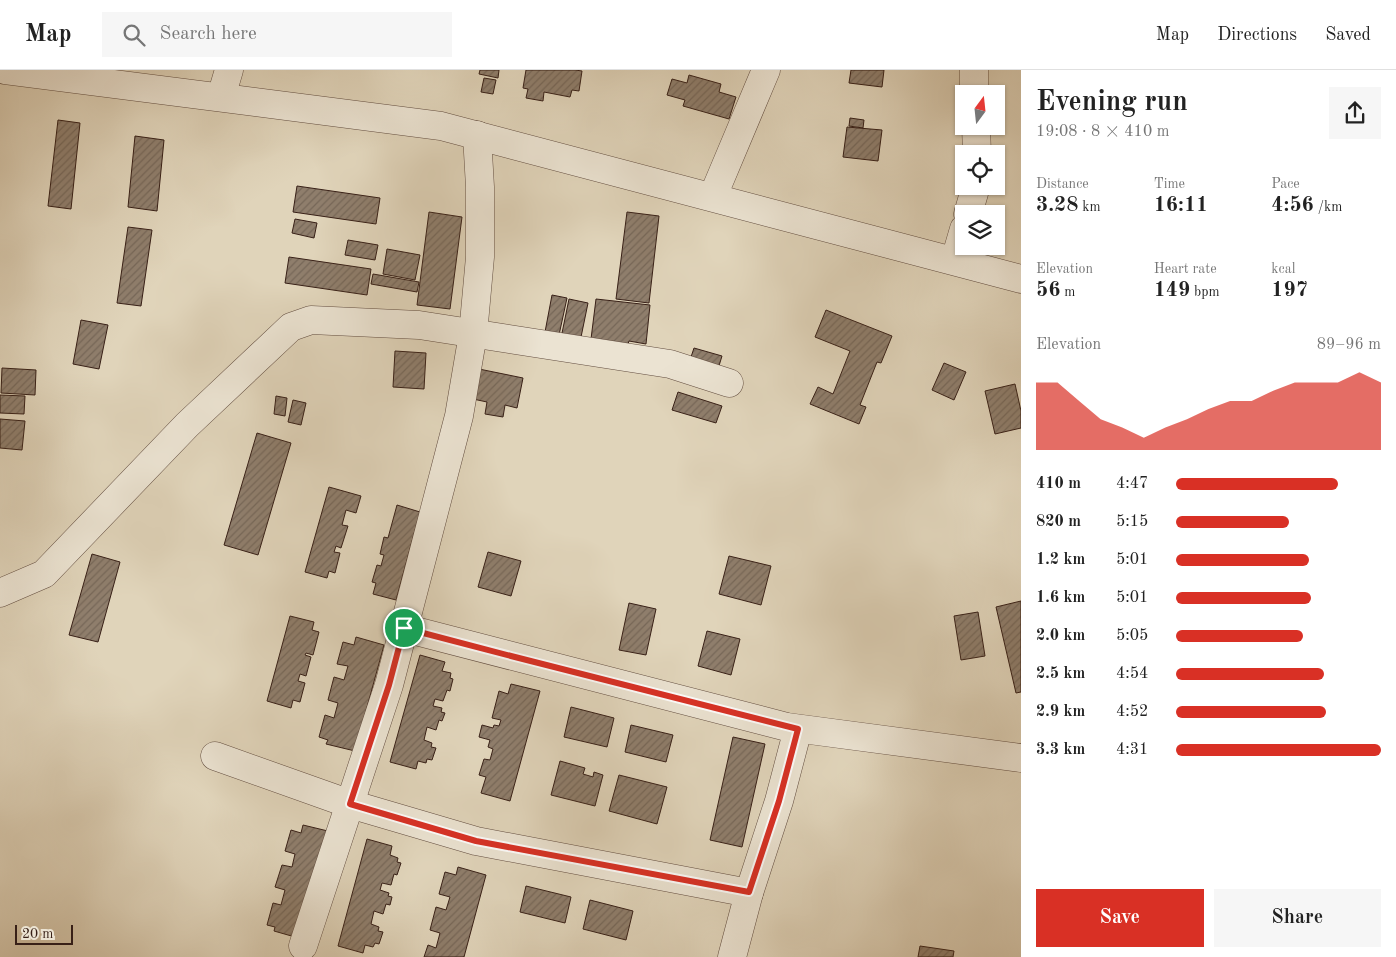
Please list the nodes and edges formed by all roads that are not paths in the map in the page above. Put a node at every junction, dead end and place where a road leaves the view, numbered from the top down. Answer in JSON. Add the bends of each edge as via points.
{"nodes":[{"id":1,"x":5,"y":70,"type":"edge"},
{"id":2,"x":228,"y":70,"type":"edge"},
{"id":3,"x":766,"y":70,"type":"edge"},
{"id":4,"x":974,"y":70,"type":"edge"},
{"id":5,"x":974,"y":85,"type":"edge"},
{"id":6,"x":221,"y":97,"type":"junction"},
{"id":7,"x":477,"y":135,"type":"junction"},
{"id":8,"x":713,"y":196,"type":"junction"},
{"id":9,"x":956,"y":255,"type":"edge"},
{"id":10,"x":955,"y":260,"type":"junction"},
{"id":11,"x":1021,"y":279,"type":"edge"},
{"id":12,"x":473,"y":334,"type":"junction"},
{"id":13,"x":729,"y":383,"type":"dead end"},
{"id":14,"x":0,"y":593,"type":"edge"},
{"id":15,"x":404,"y":628,"type":"junction"},
{"id":16,"x":798,"y":729,"type":"junction"},
{"id":17,"x":215,"y":756,"type":"dead end"},
{"id":18,"x":1021,"y":758,"type":"edge"},
{"id":19,"x":350,"y":804,"type":"junction"},
{"id":20,"x":749,"y":892,"type":"junction"},
{"id":21,"x":303,"y":946,"type":"dead end"},
{"id":22,"x":732,"y":957,"type":"edge"}],
"edges":[{"from":1,"to":6,"type":"street"},
{"from":2,"to":6,"type":"street"},
{"from":3,"to":8,"type":"street"},
{"from":4,"to":5,"type":"street"},
{"from":6,"to":7,"type":"street","via":[[441,126]]},
{"from":7,"to":8,"type":"street"},
{"from":7,"to":12,"type":"street","via":[[480,257]]},
{"from":8,"to":10,"type":"street"},
{"from":9,"to":10,"type":"street"},
{"from":10,"to":11,"type":"street"},
{"from":12,"to":13,"type":"street","via":[[670,364]]},
{"from":12,"to":14,"type":"street","via":[[419,325],[312,320],[291,327],[187,425],[44,574]]},
{"from":12,"to":15,"type":"street","via":[[459,416]]},
{"from":15,"to":16,"type":"street"},
{"from":15,"to":19,"type":"street"},
{"from":16,"to":18,"type":"street"},
{"from":16,"to":20,"type":"street","via":[[779,801]]},
{"from":17,"to":19,"type":"street"},
{"from":19,"to":20,"type":"street","via":[[476,841]]},
{"from":19,"to":21,"type":"street"},
{"from":20,"to":22,"type":"street"}]}
